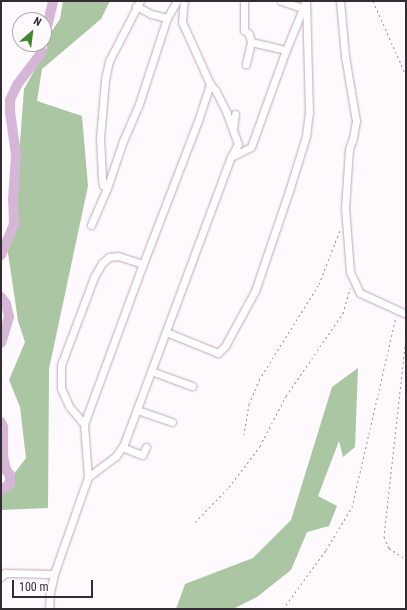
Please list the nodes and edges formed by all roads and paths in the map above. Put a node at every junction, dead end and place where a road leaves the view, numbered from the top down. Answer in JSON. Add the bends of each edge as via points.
{"nodes":[{"id":1,"x":177,"y":1,"type":"edge"},
{"id":2,"x":184,"y":1,"type":"edge"},
{"id":3,"x":244,"y":1,"type":"edge"},
{"id":4,"x":281,"y":1,"type":"edge"},
{"id":5,"x":340,"y":1,"type":"edge"},
{"id":6,"x":373,"y":1,"type":"edge"},
{"id":7,"x":138,"y":4,"type":"edge"},
{"id":8,"x":302,"y":8,"type":"junction"},
{"id":9,"x":167,"y":18,"type":"junction"},
{"id":10,"x":251,"y":42,"type":"junction"},
{"id":11,"x":286,"y":50,"type":"junction"},
{"id":12,"x":246,"y":64,"type":"dead end"},
{"id":13,"x":406,"y":75,"type":"edge"},
{"id":14,"x":210,"y":84,"type":"junction"},
{"id":15,"x":234,"y":114,"type":"dead end"},
{"id":16,"x":233,"y":129,"type":"junction"},
{"id":17,"x":231,"y":157,"type":"junction"},
{"id":18,"x":107,"y":188,"type":"junction"},
{"id":19,"x":91,"y":225,"type":"dead end"},
{"id":20,"x":342,"y":225,"type":"dead end"},
{"id":21,"x":143,"y":264,"type":"junction"},
{"id":22,"x":353,"y":277,"type":"junction"},
{"id":23,"x":398,"y":311,"type":"junction"},
{"id":24,"x":406,"y":314,"type":"edge"},
{"id":25,"x":166,"y":332,"type":"junction"},
{"id":26,"x":406,"y":337,"type":"edge"},
{"id":27,"x":151,"y":371,"type":"junction"},
{"id":28,"x":192,"y":386,"type":"dead end"},
{"id":29,"x":137,"y":410,"type":"junction"},
{"id":30,"x":172,"y":422,"type":"dead end"},
{"id":31,"x":84,"y":424,"type":"junction"},
{"id":32,"x":244,"y":435,"type":"dead end"},
{"id":33,"x":122,"y":447,"type":"junction"},
{"id":34,"x":146,"y":447,"type":"dead end"},
{"id":35,"x":88,"y":477,"type":"junction"},
{"id":36,"x":195,"y":522,"type":"dead end"},
{"id":37,"x":406,"y":559,"type":"edge"},
{"id":38,"x":54,"y":574,"type":"junction"},
{"id":39,"x":1,"y":577,"type":"edge"},
{"id":40,"x":49,"y":609,"type":"edge"},
{"id":41,"x":283,"y":609,"type":"edge"}],
"edges":[{"from":1,"to":9,"type":"street"},
{"from":2,"to":14,"type":"street","via":[[182,22]]},
{"from":3,"to":10,"type":"street","via":[[244,30],[249,34]]},
{"from":4,"to":8,"type":"street"},
{"from":5,"to":22,"type":"street","via":[[345,56],[356,121],[349,149],[345,207],[348,260]]},
{"from":6,"to":13,"type":"path"},
{"from":7,"to":9,"type":"street","via":[[151,14]]},
{"from":7,"to":18,"type":"street","via":[[109,62],[105,80],[100,138],[102,178],[103,185]]},
{"from":8,"to":11,"type":"street"},
{"from":8,"to":25,"type":"street","via":[[306,1],[309,114],[306,136],[255,291],[225,346],[218,352]]},
{"from":9,"to":18,"type":"street","via":[[139,104]]},
{"from":10,"to":11,"type":"street"},
{"from":10,"to":12,"type":"street"},
{"from":11,"to":17,"type":"street","via":[[251,148]]},
{"from":14,"to":16,"type":"street","via":[[216,91]]},
{"from":14,"to":21,"type":"street"},
{"from":15,"to":16,"type":"street"},
{"from":16,"to":17,"type":"street","via":[[238,144]]},
{"from":17,"to":25,"type":"street"},
{"from":18,"to":19,"type":"street"},
{"from":20,"to":32,"type":"path","via":[[319,284],[259,380],[249,404]]},
{"from":21,"to":31,"type":"street"},
{"from":21,"to":31,"type":"street","via":[[118,256],[109,257],[102,263],[94,277],[61,365],[62,388],[69,406]]},
{"from":22,"to":23,"type":"street","via":[[360,293]]},
{"from":22,"to":36,"type":"path","via":[[343,313],[286,396],[260,446],[229,487]]},
{"from":23,"to":24,"type":"street"},
{"from":23,"to":41,"type":"path","via":[[352,507],[326,550]]},
{"from":25,"to":27,"type":"street"},
{"from":26,"to":37,"type":"path","via":[[384,537],[389,548]]},
{"from":27,"to":28,"type":"street"},
{"from":27,"to":29,"type":"street"},
{"from":29,"to":30,"type":"street"},
{"from":29,"to":33,"type":"street"},
{"from":31,"to":35,"type":"street"},
{"from":33,"to":34,"type":"street","via":[[142,455]]},
{"from":33,"to":35,"type":"street","via":[[116,456]]},
{"from":35,"to":38,"type":"street"},
{"from":38,"to":39,"type":"street","via":[[6,574]]},
{"from":38,"to":40,"type":"street"}]}
